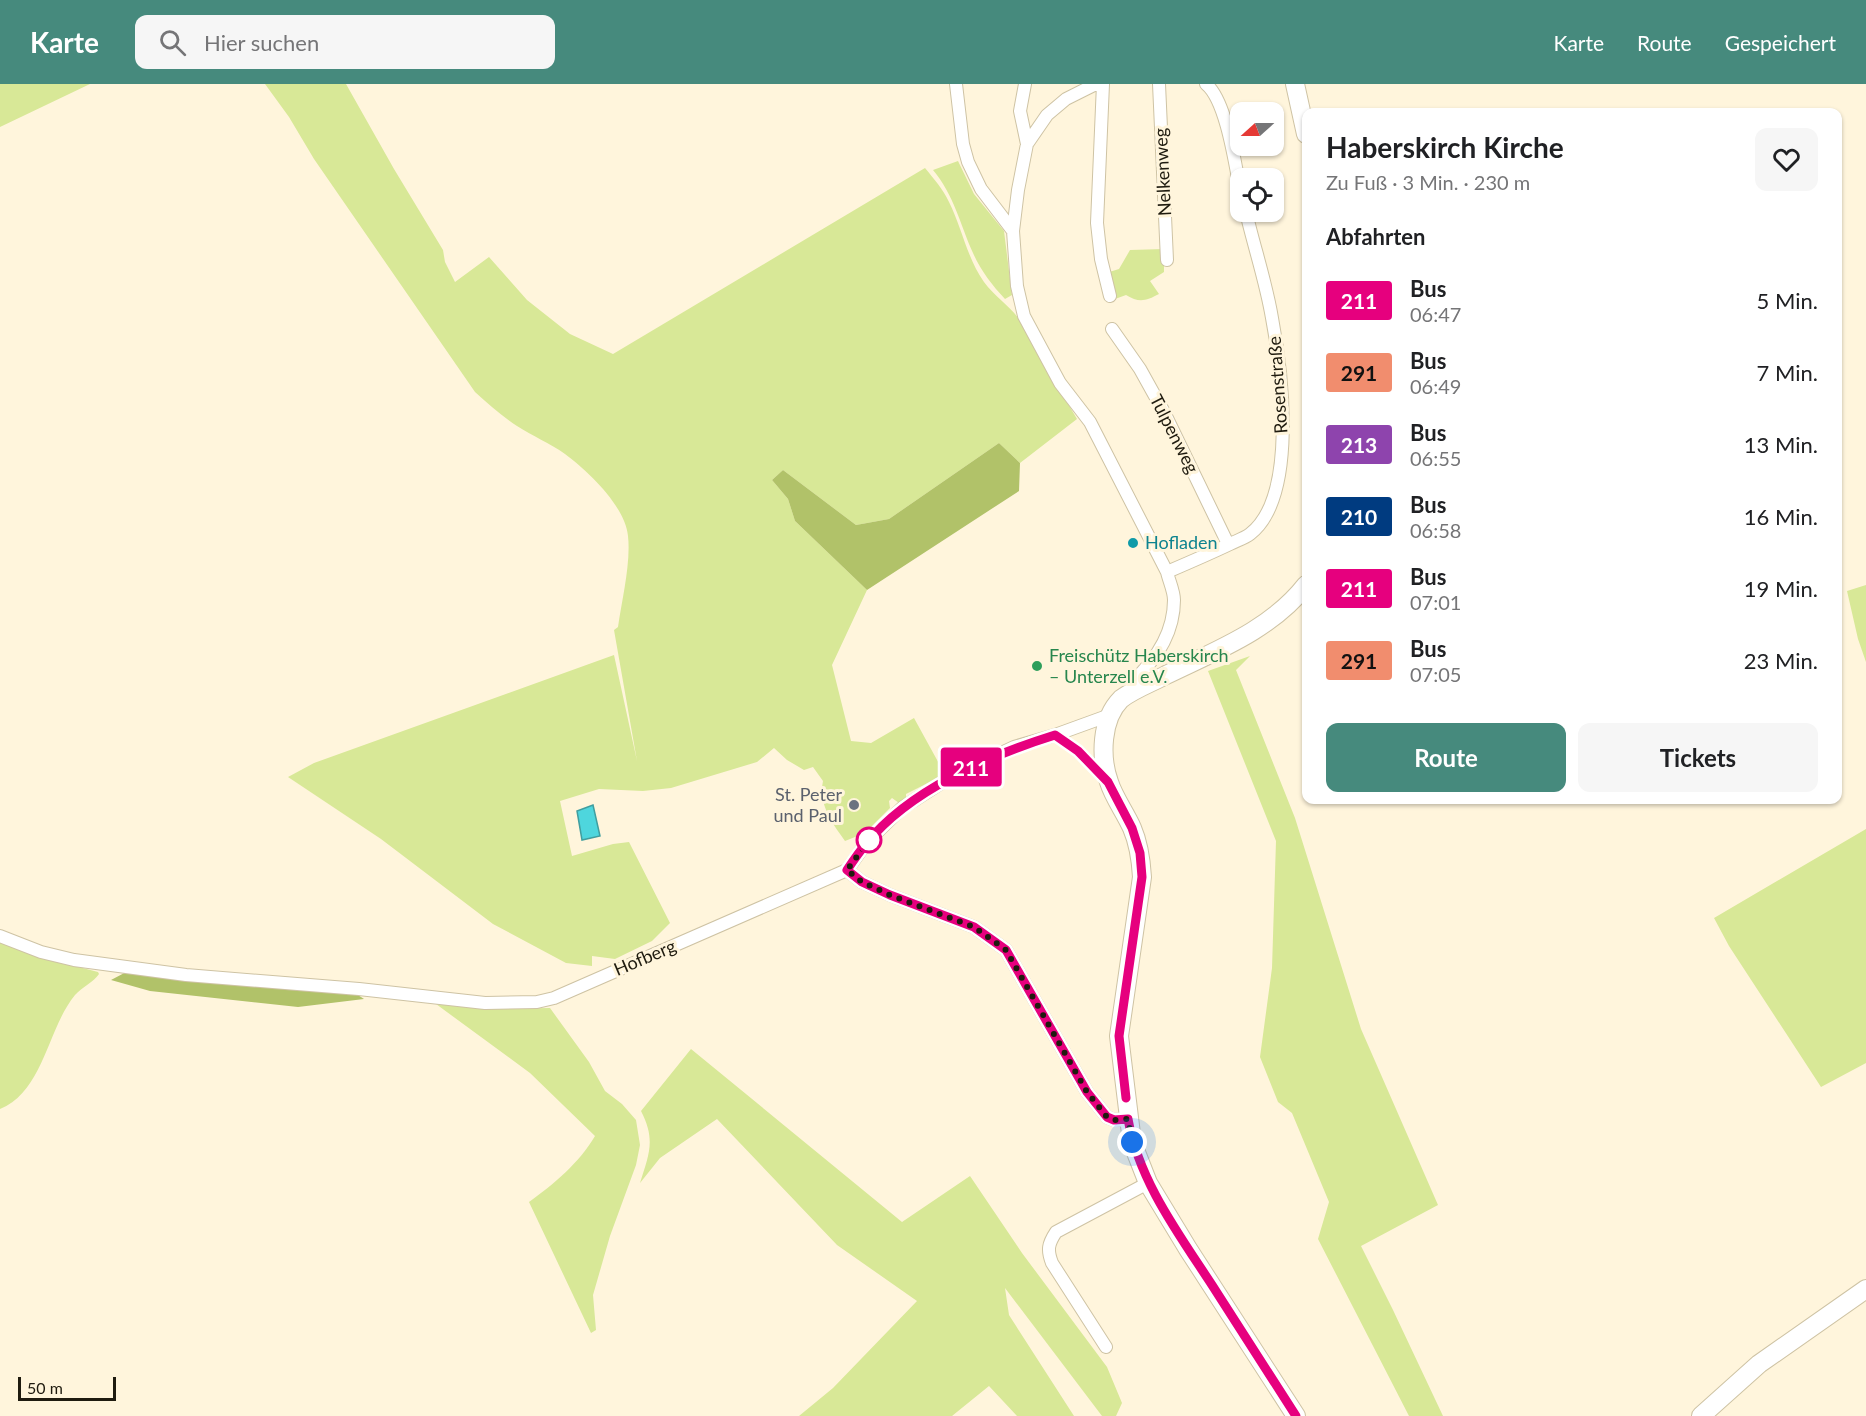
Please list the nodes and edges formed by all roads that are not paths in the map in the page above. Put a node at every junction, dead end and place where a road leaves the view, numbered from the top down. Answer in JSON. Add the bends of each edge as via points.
{"nodes":[{"id":1,"x":956,"y":84,"type":"edge"},
{"id":2,"x":1025,"y":84,"type":"edge"},
{"id":3,"x":1096,"y":84,"type":"edge"},
{"id":4,"x":1103,"y":84,"type":"edge"},
{"id":5,"x":1159,"y":84,"type":"edge"},
{"id":6,"x":1206,"y":84,"type":"edge"},
{"id":7,"x":1295,"y":84,"type":"edge"},
{"id":8,"x":1302,"y":116,"type":"edge"},
{"id":9,"x":1027,"y":144,"type":"junction"},
{"id":10,"x":1235,"y":168,"type":"edge"},
{"id":11,"x":1248,"y":222,"type":"edge"},
{"id":12,"x":1013,"y":231,"type":"junction"},
{"id":13,"x":1167,"y":260,"type":"dead end"},
{"id":14,"x":1110,"y":296,"type":"dead end"},
{"id":15,"x":1112,"y":329,"type":"dead end"},
{"id":16,"x":1228,"y":544,"type":"junction"},
{"id":17,"x":1167,"y":572,"type":"junction"},
{"id":18,"x":1302,"y":590,"type":"edge"},
{"id":19,"x":1135,"y":691,"type":"junction"},
{"id":20,"x":1110,"y":715,"type":"junction"},
{"id":21,"x":847,"y":870,"type":"junction"},
{"id":22,"x":0,"y":936,"type":"edge"},
{"id":23,"x":1128,"y":1119,"type":"junction"},
{"id":24,"x":1148,"y":1183,"type":"junction"},
{"id":25,"x":1866,"y":1289,"type":"edge"},
{"id":26,"x":1106,"y":1347,"type":"dead end"},
{"id":27,"x":1296,"y":1416,"type":"edge"},
{"id":28,"x":1701,"y":1416,"type":"edge"}],
"edges":[{"from":1,"to":12,"type":"street","via":[[968,162],[981,189]]},
{"from":2,"to":9,"type":"street","via":[[1020,111]]},
{"from":3,"to":9,"type":"street","via":[[1066,99],[1047,115]]},
{"from":4,"to":14,"type":"street","via":[[1097,222]]},
{"from":5,"to":13,"type":"street","name":"Nelkenweg"},
{"from":6,"to":10,"type":"street","via":[[1221,110]]},
{"from":7,"to":8,"type":"street"},
{"from":9,"to":12,"type":"street"},
{"from":11,"to":16,"type":"street","name":"Rosenstraße","via":[[1272,317],[1283,430],[1280,468],[1269,508],[1250,534]]},
{"from":12,"to":17,"type":"street","via":[[1018,294],[1028,326],[1060,383],[1090,422]]},
{"from":15,"to":16,"type":"street","name":"Tulpenweg","via":[[1160,405]]},
{"from":16,"to":17,"type":"street","name":"Rosenstraße"},
{"from":17,"to":19,"type":"street","via":[[1174,597],[1170,627],[1162,647],[1132,682]]},
{"from":18,"to":19,"type":"street","via":[[1246,636]]},
{"from":19,"to":20,"type":"street","via":[[1120,699]]},
{"from":20,"to":21,"type":"street","via":[[1014,747],[952,776],[902,808],[867,842]]},
{"from":20,"to":23,"type":"street","via":[[1103,752],[1108,782],[1132,828],[1142,877],[1119,1036]]},
{"from":21,"to":22,"type":"street","name":"Hofberg","via":[[537,1002],[485,1003],[186,975],[74,960]]},
{"from":21,"to":23,"type":"street","via":[[890,895],[974,927],[1006,950],[1087,1092],[1107,1117]]},
{"from":23,"to":24,"type":"street","via":[[1132,1142]]},
{"from":24,"to":26,"type":"street","via":[[1056,1232],[1049,1243],[1052,1263]]},
{"from":24,"to":27,"type":"street"},
{"from":25,"to":28,"type":"street","via":[[1759,1364]]}]}
